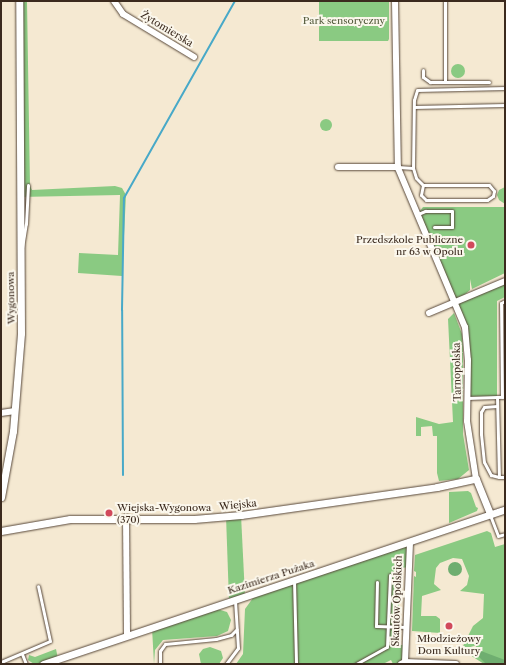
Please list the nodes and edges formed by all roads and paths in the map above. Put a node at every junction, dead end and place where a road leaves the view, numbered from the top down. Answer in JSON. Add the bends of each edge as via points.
{"nodes":[{"id":1,"x":19,"y":1,"type":"edge"},
{"id":2,"x":114,"y":1,"type":"edge"},
{"id":3,"x":395,"y":1,"type":"edge"},
{"id":4,"x":445,"y":1,"type":"edge"},
{"id":5,"x":194,"y":57,"type":"dead end"},
{"id":6,"x":423,"y":70,"type":"dead end"},
{"id":7,"x":445,"y":82,"type":"junction"},
{"id":8,"x":489,"y":82,"type":"dead end"},
{"id":9,"x":505,"y":88,"type":"edge"},
{"id":10,"x":505,"y":105,"type":"edge"},
{"id":11,"x":414,"y":107,"type":"junction"},
{"id":12,"x":338,"y":167,"type":"dead end"},
{"id":13,"x":398,"y":167,"type":"junction"},
{"id":14,"x":413,"y":168,"type":"junction"},
{"id":15,"x":28,"y":185,"type":"dead end"},
{"id":16,"x":423,"y":185,"type":"junction"},
{"id":17,"x":416,"y":215,"type":"junction"},
{"id":18,"x":434,"y":227,"type":"dead end"},
{"id":19,"x":20,"y":251,"type":"junction"},
{"id":20,"x":505,"y":281,"type":"edge"},
{"id":21,"x":505,"y":301,"type":"edge"},
{"id":22,"x":456,"y":302,"type":"junction"},
{"id":23,"x":429,"y":313,"type":"dead end"},
{"id":24,"x":497,"y":397,"type":"junction"},
{"id":25,"x":503,"y":397,"type":"edge"},
{"id":26,"x":467,"y":398,"type":"junction"},
{"id":27,"x":497,"y":406,"type":"junction"},
{"id":28,"x":15,"y":411,"type":"junction"},
{"id":29,"x":1,"y":413,"type":"edge"},
{"id":30,"x":505,"y":477,"type":"edge"},
{"id":31,"x":499,"y":478,"type":"junction"},
{"id":32,"x":476,"y":479,"type":"junction"},
{"id":33,"x":1,"y":497,"type":"edge"},
{"id":34,"x":505,"y":509,"type":"edge"},
{"id":35,"x":490,"y":514,"type":"junction"},
{"id":36,"x":126,"y":518,"type":"junction"},
{"id":37,"x":1,"y":531,"type":"edge"},
{"id":38,"x":505,"y":534,"type":"edge"},
{"id":39,"x":410,"y":542,"type":"junction"},
{"id":40,"x":390,"y":575,"type":"dead end"},
{"id":41,"x":294,"y":580,"type":"junction"},
{"id":42,"x":377,"y":582,"type":"dead end"},
{"id":43,"x":38,"y":586,"type":"dead end"},
{"id":44,"x":234,"y":599,"type":"junction"},
{"id":45,"x":388,"y":627,"type":"junction"},
{"id":46,"x":406,"y":628,"type":"junction"},
{"id":47,"x":237,"y":629,"type":"junction"},
{"id":48,"x":127,"y":634,"type":"junction"},
{"id":49,"x":22,"y":654,"type":"junction"},
{"id":50,"x":1,"y":662,"type":"edge"},
{"id":51,"x":403,"y":663,"type":"edge"},
{"id":52,"x":26,"y":664,"type":"edge"},
{"id":53,"x":43,"y":664,"type":"edge"},
{"id":54,"x":160,"y":664,"type":"edge"},
{"id":55,"x":226,"y":664,"type":"edge"},
{"id":56,"x":296,"y":664,"type":"edge"},
{"id":57,"x":356,"y":664,"type":"edge"},
{"id":58,"x":456,"y":664,"type":"edge"}],
"edges":[{"from":1,"to":19,"type":"street","name":"Wygonowa"},
{"from":2,"to":5,"type":"street","name":"Żytomierska","via":[[123,14]]},
{"from":3,"to":13,"type":"street","name":"Tarnopolska"},
{"from":4,"to":7,"type":"lane"},
{"from":6,"to":7,"type":"lane","via":[[426,81]]},
{"from":7,"to":8,"type":"lane"},
{"from":9,"to":11,"type":"lane","via":[[418,90],[415,92]]},
{"from":10,"to":11,"type":"lane"},
{"from":11,"to":14,"type":"lane"},
{"from":12,"to":13,"type":"street"},
{"from":13,"to":14,"type":"lane"},
{"from":13,"to":17,"type":"street","name":"Tarnopolska"},
{"from":14,"to":16,"type":"lane","via":[[414,174]]},
{"from":15,"to":19,"type":"lane","via":[[25,245]]},
{"from":16,"to":16,"type":"lane","via":[[489,185],[494,191],[493,196],[487,200],[426,200],[421,195]]},
{"from":17,"to":18,"type":"lane","via":[[452,211],[452,227]]},
{"from":17,"to":22,"type":"street","name":"Tarnopolska"},
{"from":19,"to":28,"type":"street","name":"Wygonowa","via":[[21,334]]},
{"from":20,"to":22,"type":"street"},
{"from":21,"to":25,"type":"lane","via":[[500,303]]},
{"from":22,"to":23,"type":"street"},
{"from":22,"to":26,"type":"street","name":"Tarnopolska","via":[[465,327],[467,344]]},
{"from":24,"to":25,"type":"lane"},
{"from":24,"to":26,"type":"lane"},
{"from":24,"to":27,"type":"lane"},
{"from":26,"to":32,"type":"street","name":"Tarnopolska","via":[[467,427]]},
{"from":27,"to":31,"type":"lane"},
{"from":27,"to":31,"type":"lane","via":[[484,407],[481,412],[481,434],[484,462],[491,475]]},
{"from":28,"to":29,"type":"street"},
{"from":28,"to":33,"type":"street","name":"Wygonowa"},
{"from":30,"to":31,"type":"lane"},
{"from":32,"to":35,"type":"street","name":"Tarnopolska"},
{"from":32,"to":36,"type":"street","name":"Wiejska","via":[[437,487],[233,516],[194,519]]},
{"from":34,"to":35,"type":"street","name":"Kazimierza Pużaka"},
{"from":35,"to":38,"type":"lane","via":[[498,536]]},
{"from":35,"to":39,"type":"street","name":"Kazimierza Pużaka"},
{"from":36,"to":37,"type":"street","name":"Wiejska","via":[[70,519]]},
{"from":36,"to":48,"type":"street"},
{"from":39,"to":41,"type":"street","name":"Kazimierza Pużaka"},
{"from":39,"to":46,"type":"street","name":"Skautów Opolskich"},
{"from":40,"to":45,"type":"lane"},
{"from":41,"to":44,"type":"street","name":"Kazimierza Pużaka"},
{"from":41,"to":56,"type":"lane"},
{"from":42,"to":45,"type":"lane","via":[[376,626]]},
{"from":43,"to":49,"type":"lane","via":[[50,641]]},
{"from":44,"to":47,"type":"lane"},
{"from":44,"to":48,"type":"street","name":"Kazimierza Pużaka"},
{"from":45,"to":46,"type":"lane"},
{"from":45,"to":57,"type":"lane","via":[[386,648]]},
{"from":46,"to":51,"type":"street","name":"Skautów Opolskich"},
{"from":47,"to":54,"type":"lane","via":[[231,635],[216,639],[165,644],[160,651]]},
{"from":47,"to":55,"type":"lane","via":[[236,651]]},
{"from":48,"to":53,"type":"street","name":"Kazimierza Pużaka"},
{"from":49,"to":50,"type":"lane"},
{"from":49,"to":52,"type":"lane"},
{"from":51,"to":58,"type":"street","name":"Skautów Opolskich"}]}
